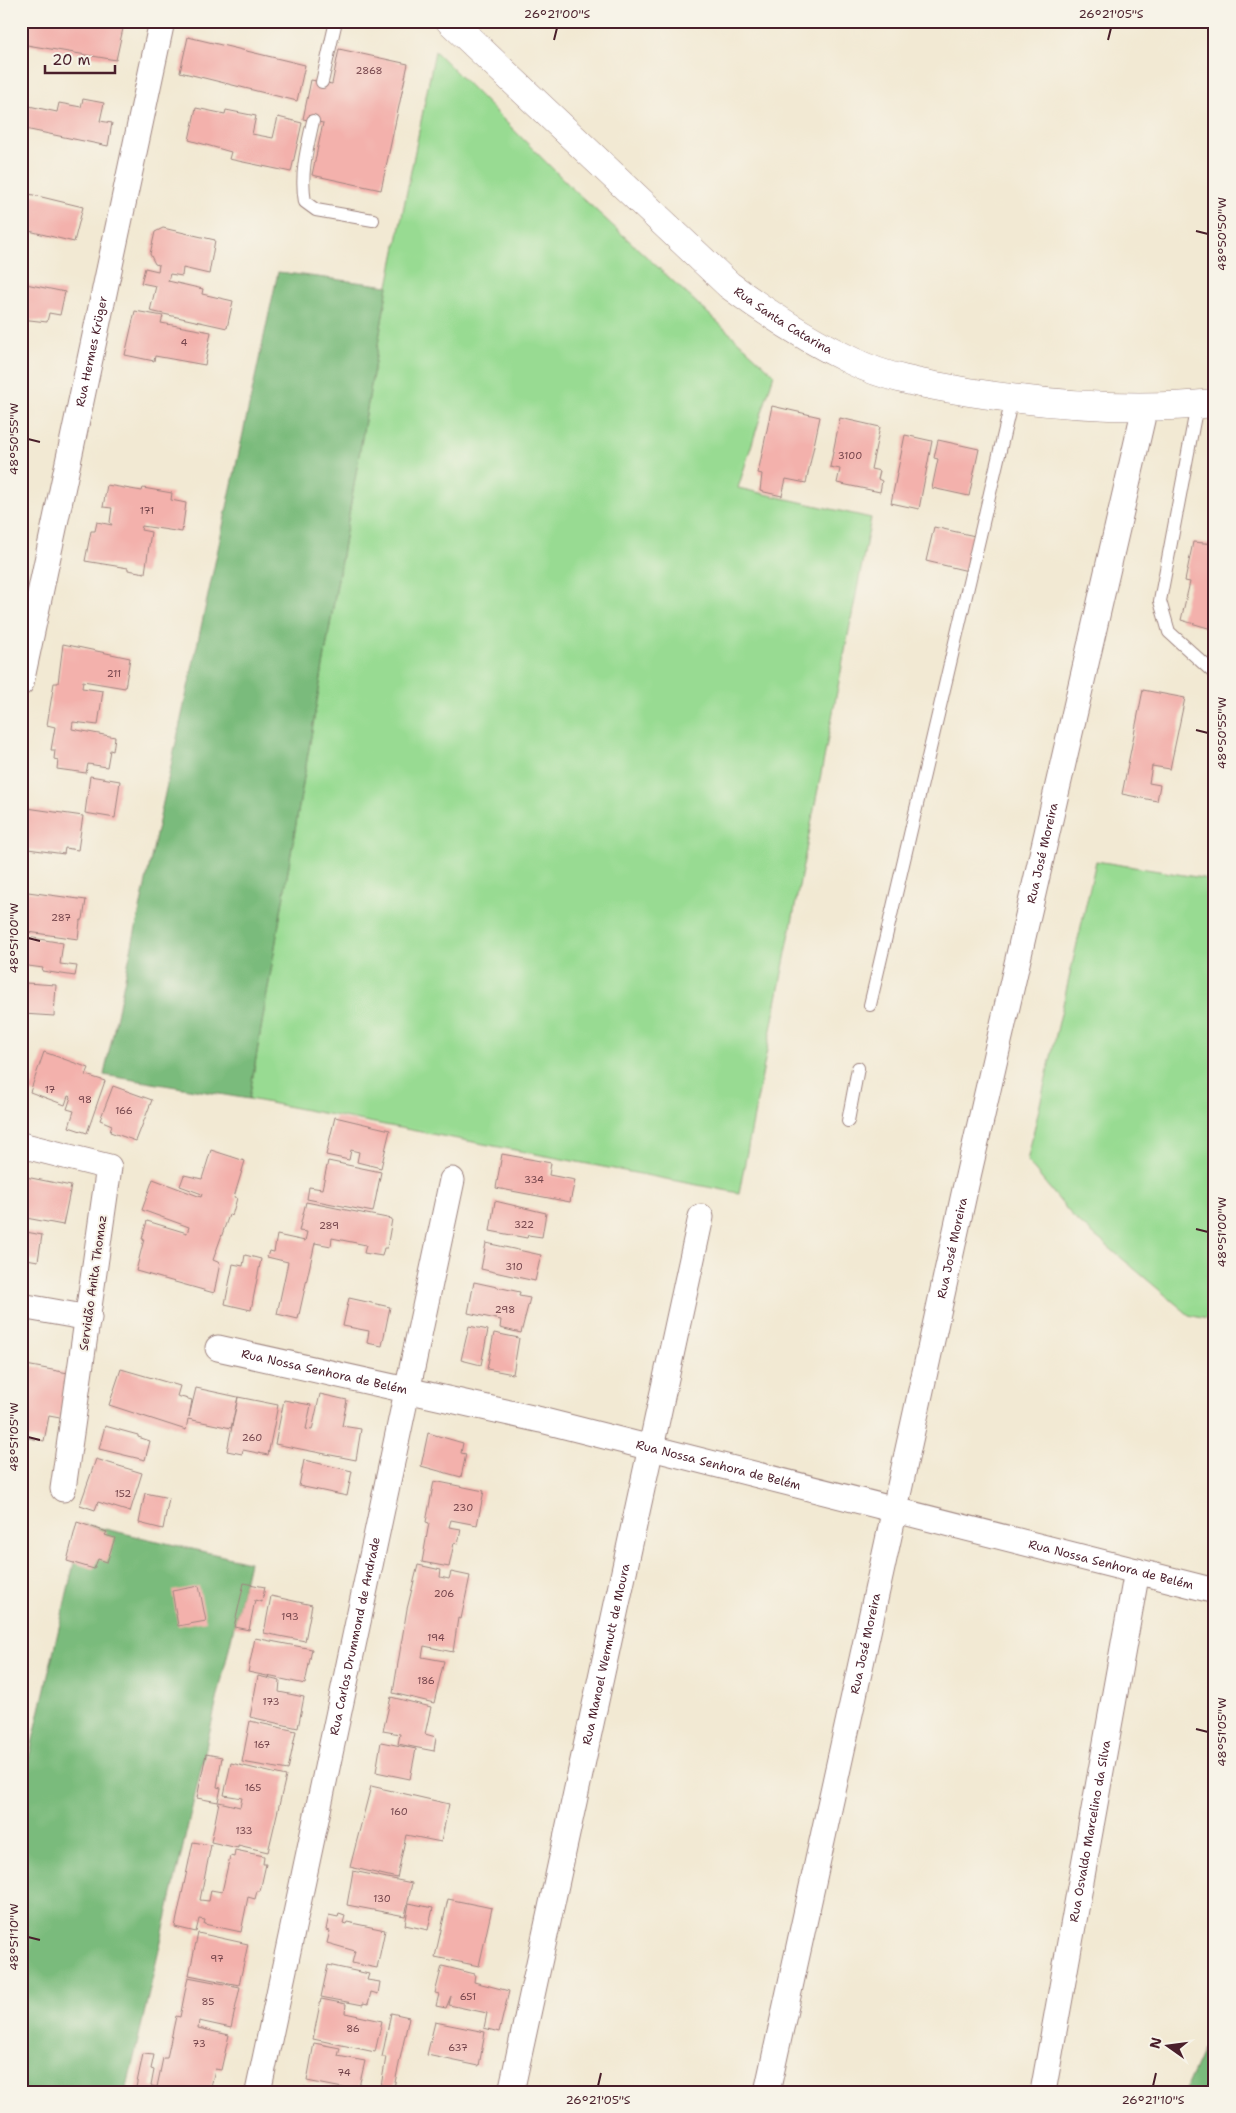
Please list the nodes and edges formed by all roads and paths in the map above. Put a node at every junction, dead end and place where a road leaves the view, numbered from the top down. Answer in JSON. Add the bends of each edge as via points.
{"nodes":[{"id":1,"x":162,"y":21,"type":"edge"},
{"id":2,"x":336,"y":21,"type":"edge"},
{"id":3,"x":450,"y":21,"type":"edge"},
{"id":4,"x":322,"y":82,"type":"dead end"},
{"id":5,"x":313,"y":121,"type":"dead end"},
{"id":6,"x":373,"y":220,"type":"dead end"},
{"id":7,"x":1012,"y":399,"type":"junction"},
{"id":8,"x":1206,"y":404,"type":"edge"},
{"id":9,"x":1145,"y":407,"type":"junction"},
{"id":10,"x":1215,"y":674,"type":"edge"},
{"id":11,"x":21,"y":682,"type":"edge"},
{"id":12,"x":870,"y":1005,"type":"dead end"},
{"id":13,"x":858,"y":1068,"type":"dead end"},
{"id":14,"x":848,"y":1121,"type":"dead end"},
{"id":15,"x":21,"y":1145,"type":"edge"},
{"id":16,"x":452,"y":1180,"type":"dead end"},
{"id":17,"x":701,"y":1217,"type":"dead end"},
{"id":18,"x":21,"y":1306,"type":"edge"},
{"id":19,"x":89,"y":1318,"type":"junction"},
{"id":20,"x":218,"y":1348,"type":"dead end"},
{"id":21,"x":408,"y":1391,"type":"junction"},
{"id":22,"x":651,"y":1448,"type":"junction"},
{"id":23,"x":63,"y":1489,"type":"dead end"},
{"id":24,"x":895,"y":1510,"type":"junction"},
{"id":25,"x":1137,"y":1571,"type":"junction"},
{"id":26,"x":1215,"y":1591,"type":"edge"},
{"id":27,"x":258,"y":2092,"type":"edge"},
{"id":28,"x":511,"y":2092,"type":"edge"},
{"id":29,"x":767,"y":2092,"type":"edge"},
{"id":30,"x":1043,"y":2092,"type":"edge"}],
"edges":[{"from":1,"to":11,"type":"street","name":"Rua Hermes Krüger"},
{"from":2,"to":4,"type":"lane"},
{"from":3,"to":7,"type":"main road","name":"Rua Santa Catarina","via":[[729,286],[774,319],[853,362],[894,377]]},
{"from":5,"to":6,"type":"lane","via":[[302,184],[304,202],[316,210]]},
{"from":7,"to":9,"type":"main road","name":"Rua Santa Catarina"},
{"from":7,"to":12,"type":"lane"},
{"from":8,"to":9,"type":"main road","name":"Rua Santa Catarina"},
{"from":8,"to":10,"type":"lane","via":[[1160,601],[1169,632]]},
{"from":9,"to":24,"type":"street","name":"Rua José Moreira","via":[[966,1185]]},
{"from":13,"to":14,"type":"lane"},
{"from":15,"to":19,"type":"street","name":"Servidão Anita Thomaz","via":[[109,1167]]},
{"from":16,"to":21,"type":"street","name":"Rua Carlos Drummond de Andrade"},
{"from":17,"to":22,"type":"street","name":"Rua Manoel Wermutt de Moura"},
{"from":18,"to":19,"type":"street"},
{"from":19,"to":23,"type":"street","name":"Servidão Anita Thomaz"},
{"from":20,"to":21,"type":"street","name":"Rua Nossa Senhora de Belém"},
{"from":21,"to":22,"type":"street","name":"Rua Nossa Senhora de Belém"},
{"from":21,"to":27,"type":"street","name":"Rua Carlos Drummond de Andrade"},
{"from":22,"to":24,"type":"street","name":"Rua Nossa Senhora de Belém"},
{"from":22,"to":28,"type":"street","name":"Rua Manoel Wermutt de Moura"},
{"from":24,"to":25,"type":"street","name":"Rua Nossa Senhora de Belém"},
{"from":24,"to":29,"type":"street","name":"Rua José Moreira"},
{"from":25,"to":26,"type":"street","name":"Rua Nossa Senhora de Belém"},
{"from":25,"to":30,"type":"street","name":"Rua Osvaldo Marcelino da Silva"}]}
